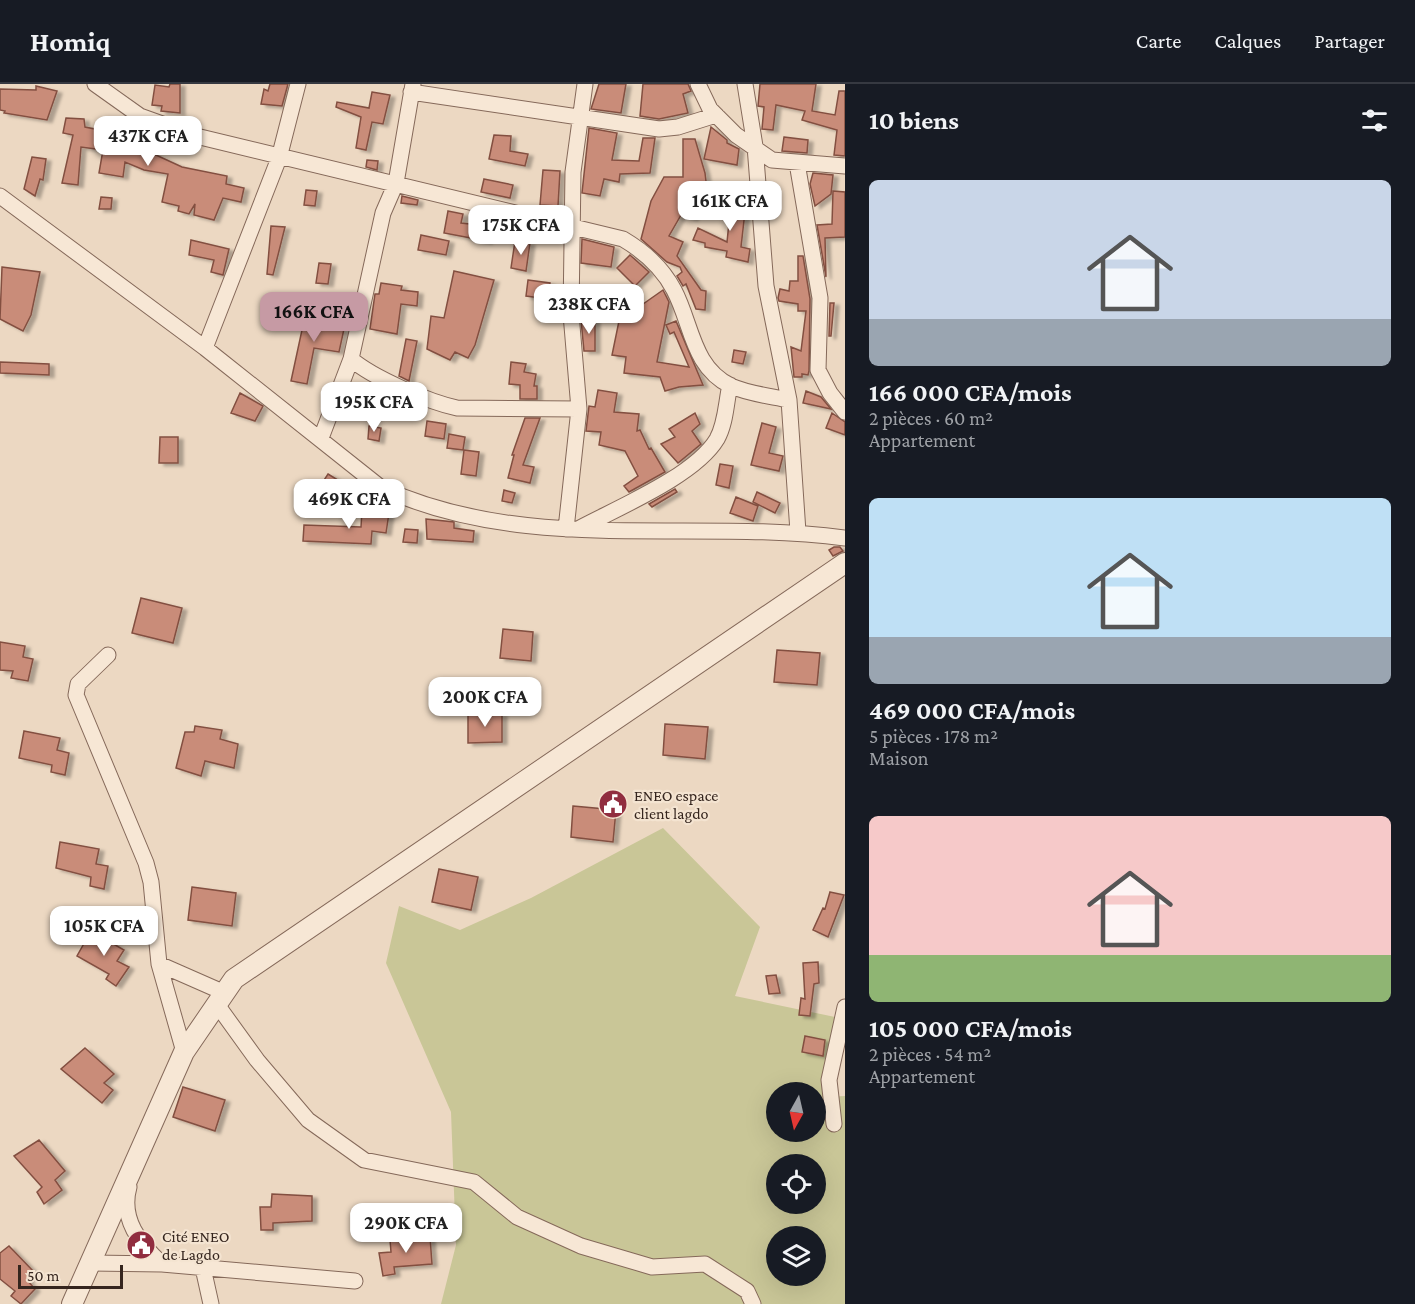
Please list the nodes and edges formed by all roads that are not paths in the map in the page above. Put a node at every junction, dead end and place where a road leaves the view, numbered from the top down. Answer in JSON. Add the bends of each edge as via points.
{"nodes":[{"id":1,"x":95,"y":84,"type":"edge"},
{"id":2,"x":298,"y":84,"type":"edge"},
{"id":3,"x":585,"y":84,"type":"edge"},
{"id":4,"x":698,"y":84,"type":"edge"},
{"id":5,"x":745,"y":84,"type":"edge"},
{"id":6,"x":412,"y":88,"type":"edge"},
{"id":7,"x":716,"y":115,"type":"junction"},
{"id":8,"x":580,"y":119,"type":"junction"},
{"id":9,"x":754,"y":146,"type":"junction"},
{"id":10,"x":279,"y":158,"type":"junction"},
{"id":11,"x":797,"y":163,"type":"junction"},
{"id":12,"x":845,"y":166,"type":"edge"},
{"id":13,"x":396,"y":183,"type":"junction"},
{"id":14,"x":0,"y":196,"type":"edge"},
{"id":15,"x":571,"y":225,"type":"junction"},
{"id":16,"x":206,"y":348,"type":"junction"},
{"id":17,"x":351,"y":359,"type":"junction"},
{"id":18,"x":729,"y":385,"type":"junction"},
{"id":19,"x":789,"y":400,"type":"junction"},
{"id":20,"x":579,"y":409,"type":"junction"},
{"id":21,"x":845,"y":411,"type":"edge"},
{"id":22,"x":321,"y":438,"type":"junction"},
{"id":23,"x":570,"y":530,"type":"junction"},
{"id":24,"x":798,"y":532,"type":"junction"},
{"id":25,"x":845,"y":538,"type":"edge"},
{"id":26,"x":845,"y":563,"type":"edge"},
{"id":27,"x":108,"y":655,"type":"dead end"},
{"id":28,"x":159,"y":964,"type":"junction"},
{"id":29,"x":225,"y":993,"type":"junction"},
{"id":30,"x":845,"y":1007,"type":"edge"},
{"id":31,"x":184,"y":1052,"type":"junction"},
{"id":32,"x":834,"y":1124,"type":"dead end"},
{"id":33,"x":139,"y":1152,"type":"junction"},
{"id":34,"x":91,"y":1263,"type":"junction"},
{"id":35,"x":162,"y":1264,"type":"junction"},
{"id":36,"x":203,"y":1268,"type":"junction"},
{"id":37,"x":355,"y":1281,"type":"dead end"},
{"id":38,"x":72,"y":1304,"type":"edge"},
{"id":39,"x":211,"y":1304,"type":"edge"},
{"id":40,"x":753,"y":1304,"type":"edge"}],
"edges":[{"from":1,"to":10,"type":"street","via":[[140,116]]},
{"from":2,"to":10,"type":"street"},
{"from":3,"to":8,"type":"street"},
{"from":4,"to":7,"type":"street"},
{"from":5,"to":9,"type":"street"},
{"from":6,"to":8,"type":"street"},
{"from":6,"to":13,"type":"street"},
{"from":7,"to":8,"type":"street","via":[[659,129]]},
{"from":7,"to":9,"type":"street"},
{"from":8,"to":15,"type":"street"},
{"from":9,"to":11,"type":"street","via":[[772,160]]},
{"from":9,"to":19,"type":"street","via":[[766,286]]},
{"from":10,"to":13,"type":"street"},
{"from":10,"to":16,"type":"street"},
{"from":11,"to":12,"type":"street"},
{"from":11,"to":21,"type":"street","via":[[820,298],[818,370]]},
{"from":13,"to":15,"type":"street"},
{"from":13,"to":17,"type":"street","via":[[383,213]]},
{"from":14,"to":16,"type":"street"},
{"from":15,"to":18,"type":"street","via":[[623,239],[653,260],[675,291],[700,360]]},
{"from":15,"to":20,"type":"street","via":[[571,314]]},
{"from":16,"to":22,"type":"street"},
{"from":17,"to":20,"type":"street","via":[[396,385],[457,408]]},
{"from":17,"to":22,"type":"street"},
{"from":18,"to":19,"type":"street"},
{"from":18,"to":23,"type":"street","via":[[722,425],[705,454],[664,483]]},
{"from":19,"to":24,"type":"street"},
{"from":20,"to":23,"type":"street"},
{"from":22,"to":23,"type":"street","via":[[380,487],[404,498],[480,519]]},
{"from":23,"to":24,"type":"street"},
{"from":24,"to":25,"type":"street"},
{"from":26,"to":29,"type":"street","via":[[257,963],[234,979]]},
{"from":27,"to":28,"type":"street","via":[[78,684],[76,694],[146,863]]},
{"from":28,"to":29,"type":"street"},
{"from":28,"to":31,"type":"street"},
{"from":29,"to":31,"type":"street"},
{"from":29,"to":40,"type":"street","via":[[218,1006],[257,1060],[308,1120],[364,1160],[474,1182],[517,1217],[581,1246],[652,1267],[705,1264],[747,1291]]},
{"from":30,"to":32,"type":"street","via":[[829,1080]]},
{"from":31,"to":33,"type":"street"},
{"from":33,"to":34,"type":"street"},
{"from":33,"to":35,"type":"street","via":[[125,1201],[133,1230]]},
{"from":34,"to":35,"type":"street"},
{"from":34,"to":38,"type":"street"},
{"from":35,"to":36,"type":"street"},
{"from":36,"to":37,"type":"street"},
{"from":36,"to":39,"type":"street"}]}
